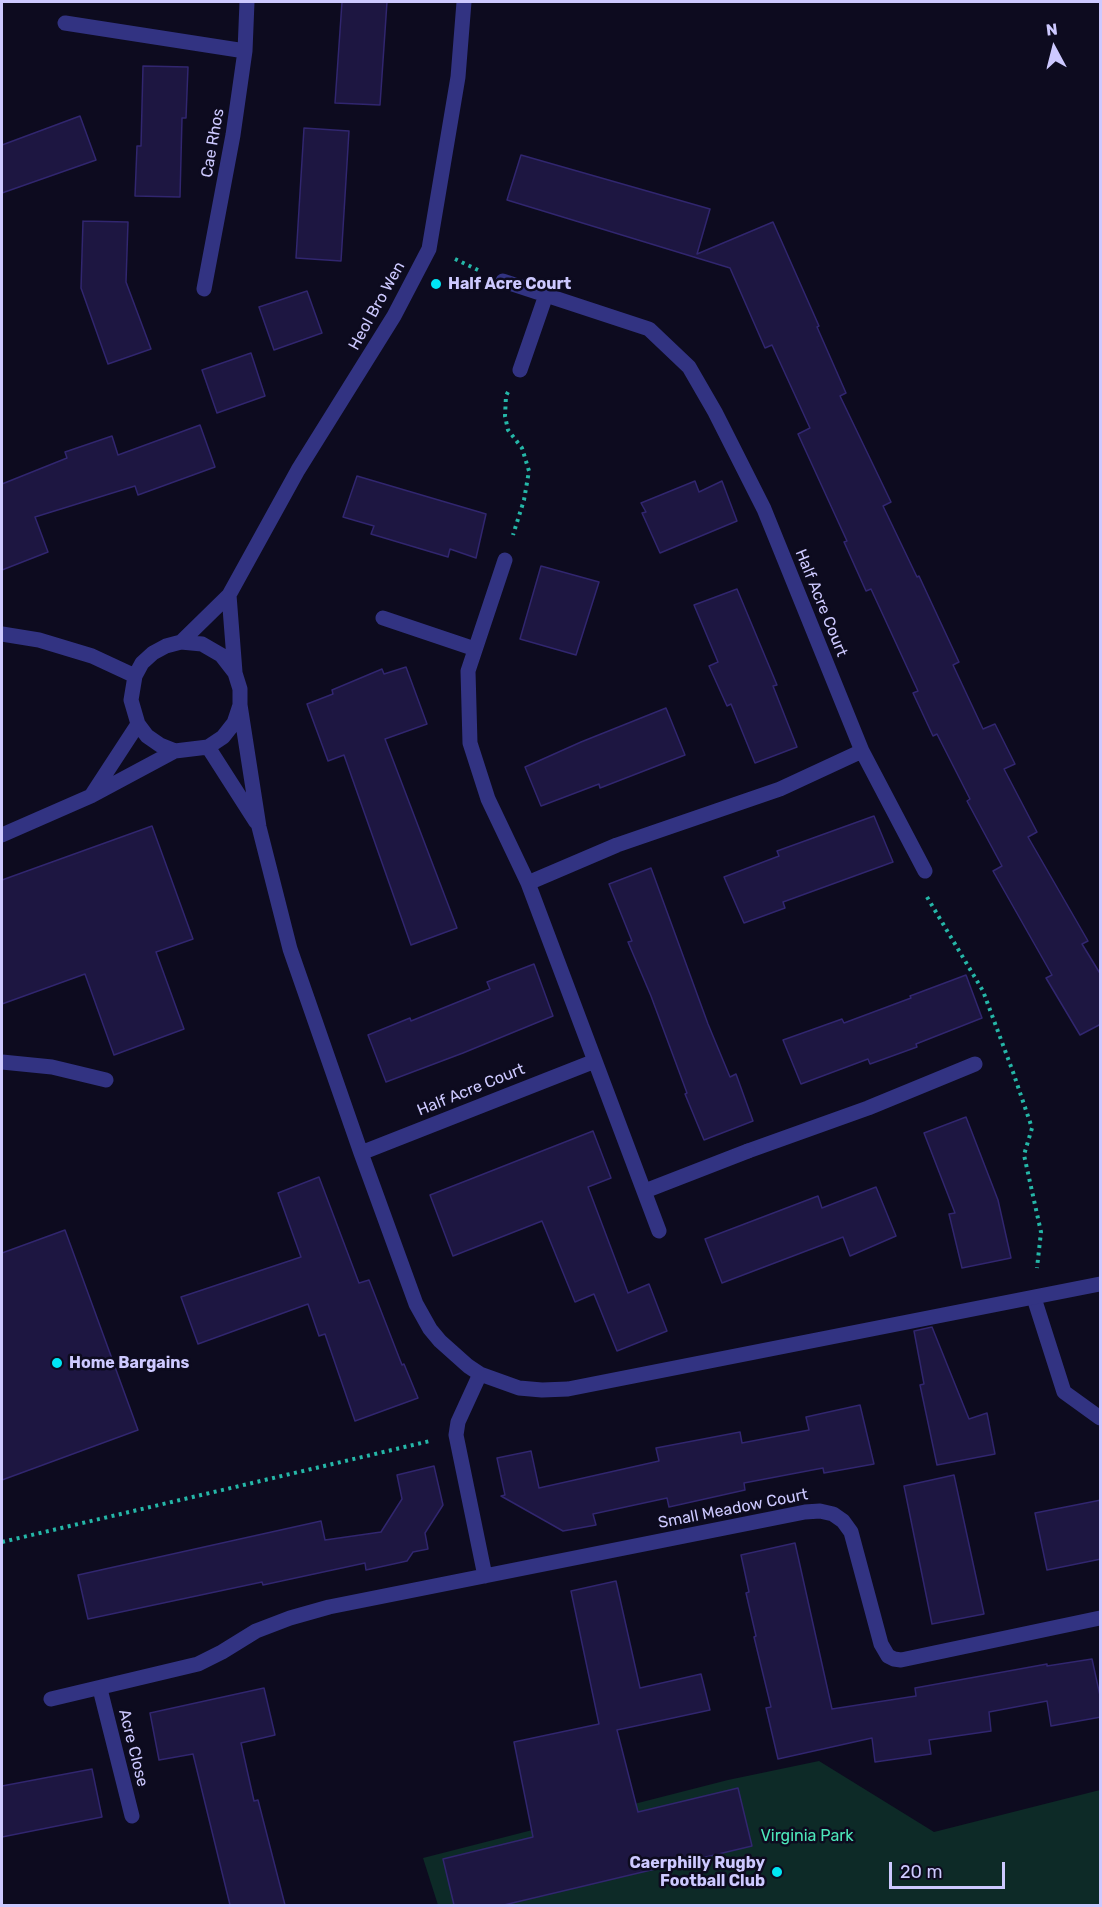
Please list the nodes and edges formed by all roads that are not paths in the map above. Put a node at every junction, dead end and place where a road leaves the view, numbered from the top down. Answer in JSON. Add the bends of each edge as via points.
{"nodes":[{"id":1,"x":247,"y":2,"type":"edge"},
{"id":2,"x":464,"y":2,"type":"edge"},
{"id":3,"x":65,"y":23,"type":"dead end"},
{"id":4,"x":244,"y":51,"type":"junction"},
{"id":5,"x":503,"y":281,"type":"dead end"},
{"id":6,"x":204,"y":289,"type":"dead end"},
{"id":7,"x":546,"y":295,"type":"junction"},
{"id":8,"x":520,"y":370,"type":"road end"},
{"id":9,"x":505,"y":560,"type":"road end"},
{"id":10,"x":229,"y":595,"type":"junction"},
{"id":11,"x":383,"y":618,"type":"dead end"},
{"id":12,"x":2,"y":634,"type":"edge"},
{"id":13,"x":181,"y":642,"type":"junction"},
{"id":14,"x":475,"y":650,"type":"junction"},
{"id":15,"x":235,"y":672,"type":"junction"},
{"id":16,"x":135,"y":676,"type":"junction"},
{"id":17,"x":240,"y":705,"type":"junction"},
{"id":18,"x":138,"y":724,"type":"junction"},
{"id":19,"x":208,"y":747,"type":"junction"},
{"id":20,"x":175,"y":751,"type":"junction"},
{"id":21,"x":862,"y":752,"type":"junction"},
{"id":22,"x":91,"y":796,"type":"junction"},
{"id":23,"x":259,"y":828,"type":"junction"},
{"id":24,"x":2,"y":836,"type":"edge"},
{"id":25,"x":925,"y":871,"type":"dead end"},
{"id":26,"x":528,"y":883,"type":"junction"},
{"id":27,"x":595,"y":1061,"type":"junction"},
{"id":28,"x":2,"y":1062,"type":"edge"},
{"id":29,"x":975,"y":1064,"type":"dead end"},
{"id":30,"x":106,"y":1080,"type":"dead end"},
{"id":31,"x":361,"y":1153,"type":"junction"},
{"id":32,"x":645,"y":1191,"type":"junction"},
{"id":33,"x":659,"y":1231,"type":"dead end"},
{"id":34,"x":1101,"y":1284,"type":"edge"},
{"id":35,"x":1034,"y":1298,"type":"junction"},
{"id":36,"x":480,"y":1374,"type":"junction"},
{"id":37,"x":1101,"y":1418,"type":"edge"},
{"id":38,"x":486,"y":1576,"type":"junction"},
{"id":39,"x":1101,"y":1618,"type":"edge"},
{"id":40,"x":99,"y":1689,"type":"junction"},
{"id":41,"x":51,"y":1699,"type":"dead end"},
{"id":42,"x":132,"y":1816,"type":"dead end"}],
"edges":[{"from":1,"to":4,"type":"street","name":"Cae Rhos"},
{"from":2,"to":10,"type":"street","name":"Heol Bro Wen","via":[[458,77],[429,249]]},
{"from":3,"to":4,"type":"street"},
{"from":4,"to":6,"type":"street","name":"Cae Rhos","via":[[234,135]]},
{"from":5,"to":7,"type":"street","name":"Half Acre Court"},
{"from":7,"to":8,"type":"street"},
{"from":7,"to":21,"type":"street","name":"Half Acre Court","via":[[649,329],[689,367],[764,509]]},
{"from":9,"to":14,"type":"street"},
{"from":10,"to":13,"type":"street","name":"Heol Bro Wen"},
{"from":10,"to":15,"type":"street"},
{"from":11,"to":14,"type":"street"},
{"from":12,"to":16,"type":"street","via":[[92,656]]},
{"from":13,"to":15,"type":"street","via":[[202,644],[222,655]]},
{"from":13,"to":16,"type":"street","name":"Heol Bro Wen","via":[[153,653]]},
{"from":14,"to":26,"type":"street","via":[[468,671],[470,743],[488,799]]},
{"from":15,"to":17,"type":"street"},
{"from":16,"to":18,"type":"street","via":[[131,700]]},
{"from":17,"to":19,"type":"street","via":[[229,730]]},
{"from":17,"to":23,"type":"street"},
{"from":18,"to":20,"type":"street","via":[[147,736]]},
{"from":18,"to":22,"type":"street"},
{"from":19,"to":20,"type":"street"},
{"from":19,"to":23,"type":"street"},
{"from":20,"to":22,"type":"street"},
{"from":21,"to":25,"type":"street","name":"Half Acre Court"},
{"from":21,"to":26,"type":"street","via":[[780,789],[617,845]]},
{"from":22,"to":24,"type":"street"},
{"from":23,"to":31,"type":"street","via":[[290,949]]},
{"from":26,"to":27,"type":"street"},
{"from":27,"to":31,"type":"street","name":"Half Acre Court"},
{"from":27,"to":32,"type":"street"},
{"from":28,"to":30,"type":"street","via":[[52,1067]]},
{"from":29,"to":32,"type":"street"},
{"from":31,"to":36,"type":"street","via":[[416,1304],[440,1341]]},
{"from":32,"to":33,"type":"street"},
{"from":34,"to":35,"type":"street"},
{"from":35,"to":36,"type":"street","via":[[568,1389],[519,1388]]},
{"from":35,"to":37,"type":"street","via":[[1064,1392]]},
{"from":36,"to":38,"type":"street","via":[[458,1422],[456,1436]]},
{"from":38,"to":39,"type":"street","name":"Small Meadow Court","via":[[820,1511],[833,1514],[851,1532],[881,1644],[894,1659]]},
{"from":38,"to":40,"type":"street","name":"Small Meadow Court","via":[[290,1618],[256,1631],[198,1664]]},
{"from":40,"to":41,"type":"street","name":"Small Meadow Court"},
{"from":40,"to":42,"type":"street","name":"Acre Close"}]}
